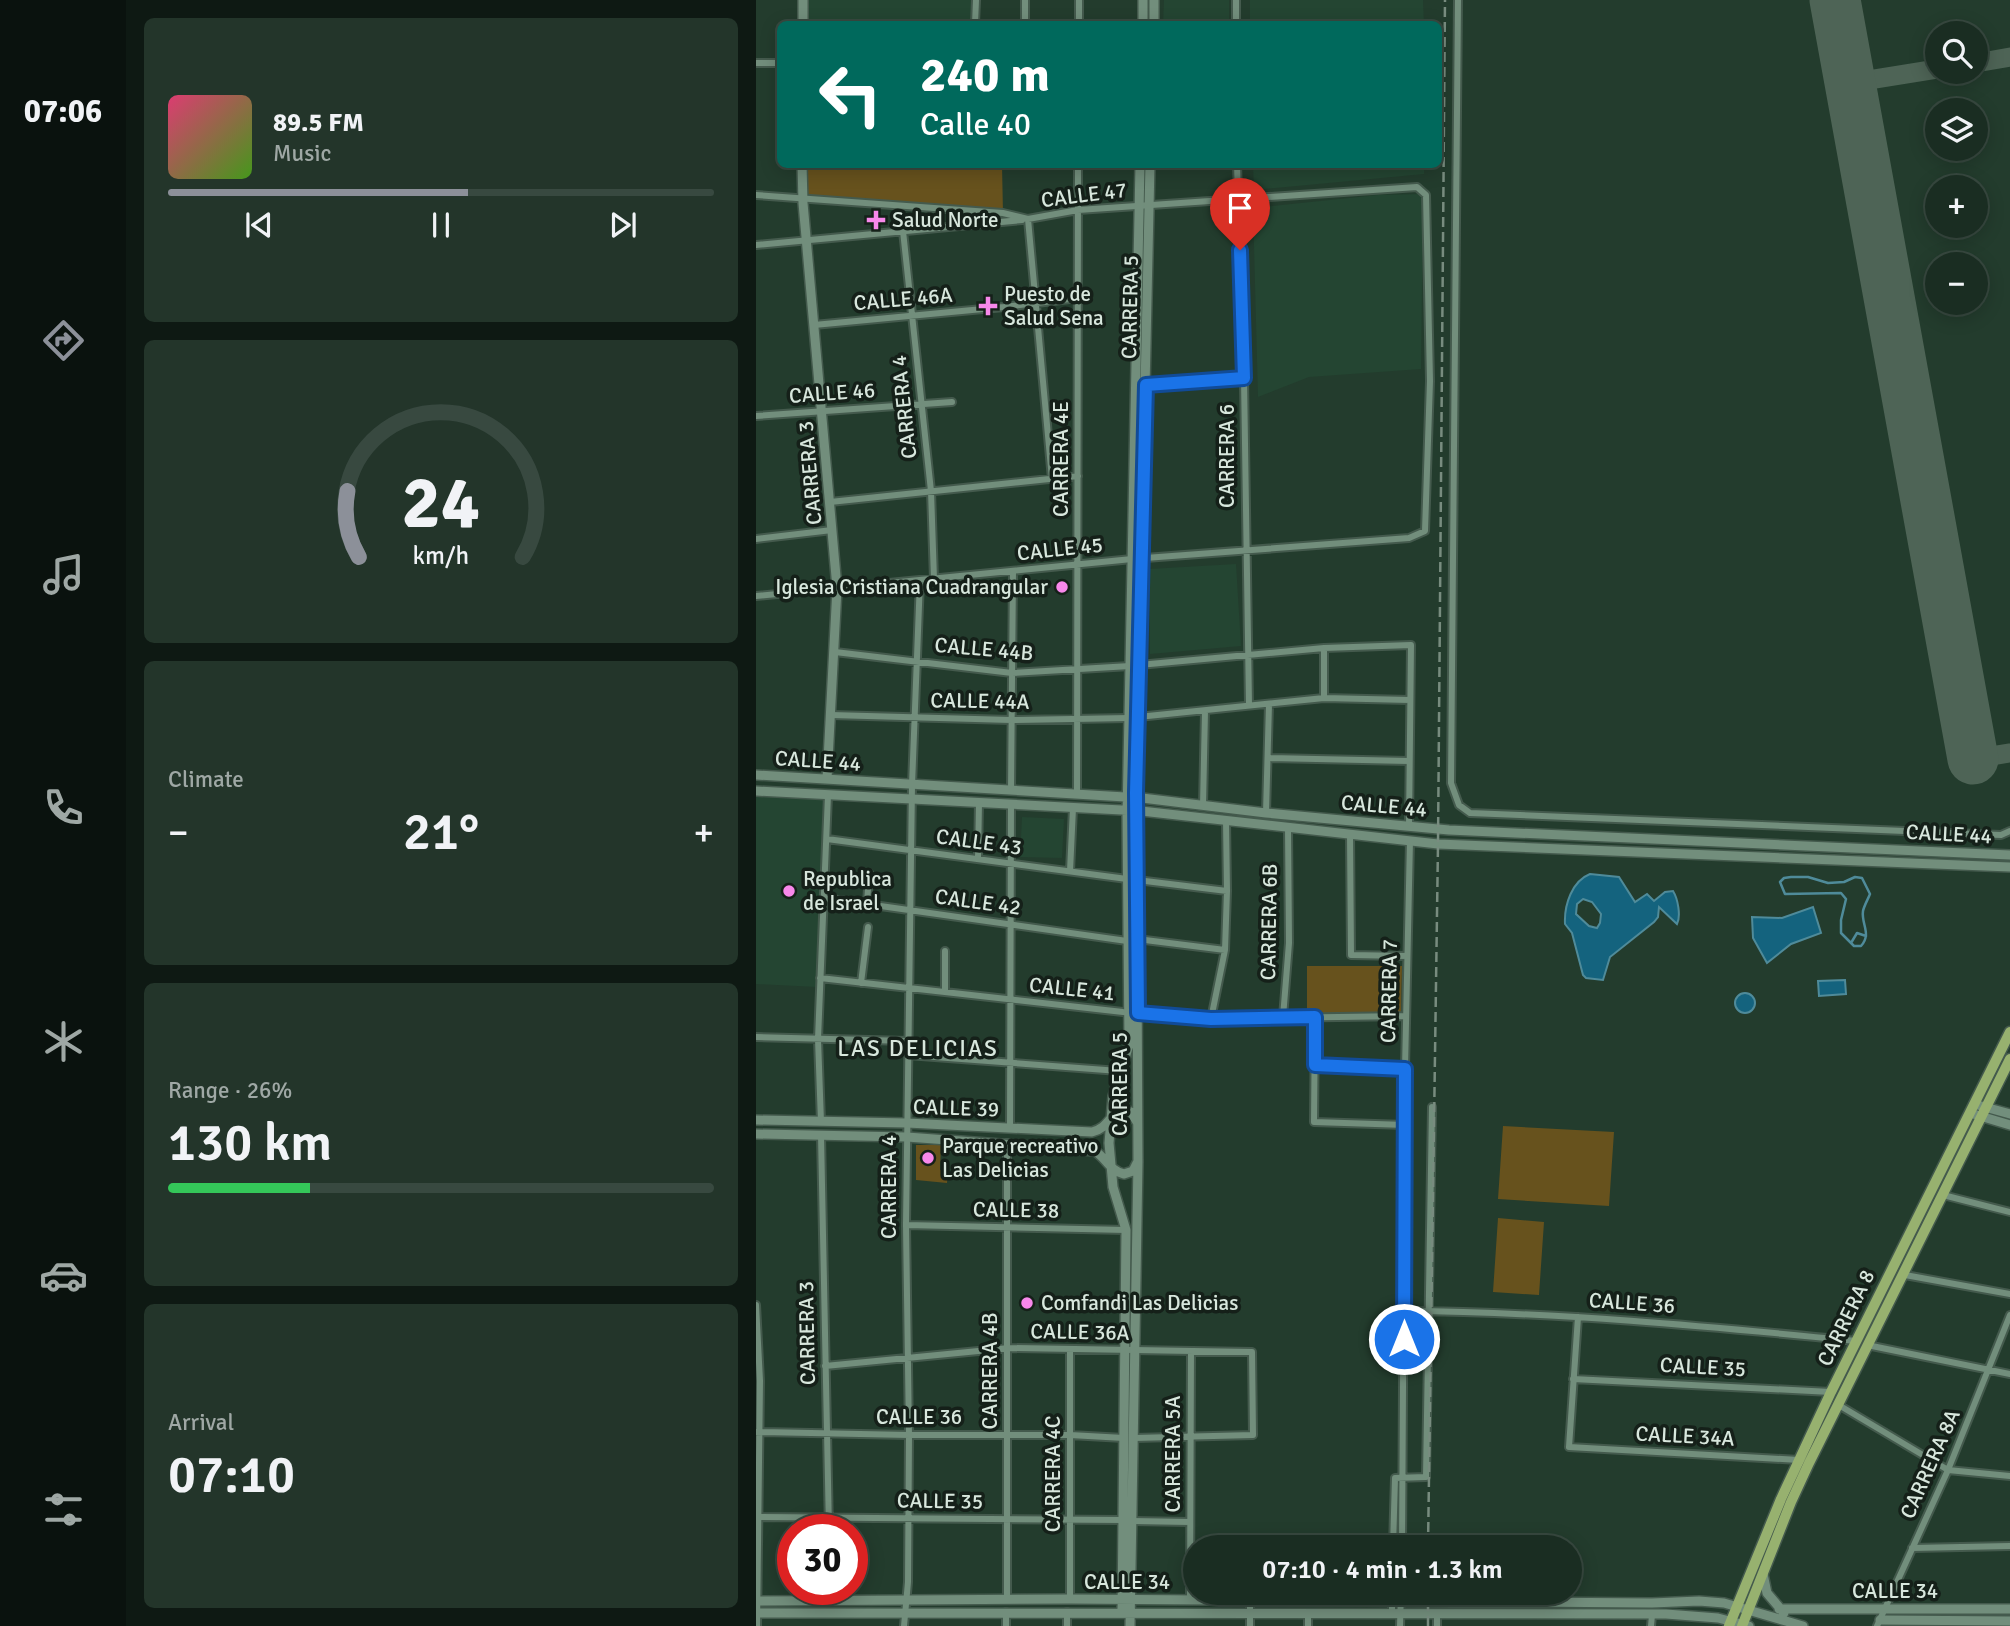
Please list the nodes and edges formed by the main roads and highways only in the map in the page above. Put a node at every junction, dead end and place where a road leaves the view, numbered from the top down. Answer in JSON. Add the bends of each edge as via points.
{"nodes":[{"id":1,"x":803,"y":0,"type":"edge"},
{"id":2,"x":1143,"y":0,"type":"edge"},
{"id":3,"x":1154,"y":0,"type":"edge"},
{"id":4,"x":803,"y":21,"type":"edge"},
{"id":5,"x":1143,"y":21,"type":"edge"},
{"id":6,"x":1154,"y":21,"type":"edge"},
{"id":7,"x":802,"y":168,"type":"edge"},
{"id":8,"x":1140,"y":168,"type":"edge"},
{"id":9,"x":1150,"y":168,"type":"edge"},
{"id":10,"x":1145,"y":206,"type":"junction"},
{"id":11,"x":1137,"y":558,"type":"junction"},
{"id":12,"x":756,"y":775,"type":"edge"},
{"id":13,"x":827,"y":779,"type":"junction"},
{"id":14,"x":756,"y":791,"type":"edge"},
{"id":15,"x":1132,"y":798,"type":"junction"},
{"id":16,"x":1132,"y":811,"type":"junction"},
{"id":17,"x":2010,"y":855,"type":"edge"},
{"id":18,"x":2010,"y":867,"type":"edge"},
{"id":19,"x":1133,"y":1013,"type":"junction"},
{"id":20,"x":2010,"y":1032,"type":"edge"},
{"id":21,"x":2010,"y":1059,"type":"edge"},
{"id":22,"x":1972,"y":1109,"type":"junction"},
{"id":23,"x":1983,"y":1112,"type":"junction"},
{"id":24,"x":2010,"y":1114,"type":"edge"},
{"id":25,"x":756,"y":1120,"type":"edge"},
{"id":26,"x":1110,"y":1120,"type":"junction"},
{"id":27,"x":1138,"y":1123,"type":"junction"},
{"id":28,"x":2010,"y":1125,"type":"edge"},
{"id":29,"x":756,"y":1134,"type":"edge"},
{"id":30,"x":1138,"y":1162,"type":"junction"},
{"id":31,"x":1111,"y":1168,"type":"junction"},
{"id":32,"x":1862,"y":1343,"type":"junction"},
{"id":33,"x":1129,"y":1438,"type":"junction"},
{"id":34,"x":1763,"y":1572,"type":"junction"},
{"id":35,"x":1127,"y":1600,"type":"junction"},
{"id":36,"x":1183,"y":1600,"type":"edge"},
{"id":37,"x":757,"y":1601,"type":"edge"},
{"id":38,"x":1582,"y":1601,"type":"edge"},
{"id":39,"x":1568,"y":1605,"type":"edge"},
{"id":40,"x":1737,"y":1607,"type":"junction"},
{"id":41,"x":1779,"y":1609,"type":"junction"},
{"id":42,"x":2009,"y":1609,"type":"edge"},
{"id":43,"x":1126,"y":1612,"type":"junction"},
{"id":44,"x":756,"y":1613,"type":"edge"},
{"id":45,"x":1567,"y":1615,"type":"junction"},
{"id":46,"x":1746,"y":1620,"type":"edge"},
{"id":47,"x":2008,"y":1621,"type":"edge"},
{"id":48,"x":1730,"y":1623,"type":"edge"},
{"id":49,"x":1879,"y":1623,"type":"edge"},
{"id":50,"x":1801,"y":1625,"type":"edge"},
{"id":51,"x":1130,"y":1626,"type":"edge"},
{"id":52,"x":1785,"y":1626,"type":"edge"}],
"edges":[{"from":1,"to":4,"type":"main road"},
{"from":2,"to":5,"type":"main road"},
{"from":3,"to":6,"type":"main road"},
{"from":7,"to":13,"type":"main road","name":"CARRERA 3","via":[[837,588]]},
{"from":8,"to":10,"type":"main road","name":"CARRERA 5"},
{"from":9,"to":10,"type":"main road","name":"CARRERA 5"},
{"from":10,"to":11,"type":"main road","name":"CARRERA 5"},
{"from":10,"to":11,"type":"main road","name":"CARRERA 5","via":[[1146,385]]},
{"from":11,"to":15,"type":"main road","name":"CARRERA 5"},
{"from":12,"to":13,"type":"main road","name":"CALLE 44"},
{"from":13,"to":15,"type":"main road","name":"CALLE 44"},
{"from":14,"to":16,"type":"main road","name":"CALLE 44"},
{"from":15,"to":16,"type":"main road","name":"CARRERA 5"},
{"from":15,"to":17,"type":"main road","name":"CALLE 44","via":[[1409,827]]},
{"from":16,"to":18,"type":"main road","name":"CALLE 44","via":[[1449,844]]},
{"from":16,"to":19,"type":"main road","name":"CARRERA 5"},
{"from":19,"to":26,"type":"main road","name":"CARRERA 5"},
{"from":19,"to":27,"type":"main road","name":"CARRERA 5"},
{"from":20,"to":22,"type":"main road","name":"CARRERA 8"},
{"from":21,"to":23,"type":"main road","name":"CARRERA 8"},
{"from":22,"to":23,"type":"main road"},
{"from":22,"to":32,"type":"main road","name":"CARRERA 8"},
{"from":23,"to":24,"type":"main road"},
{"from":23,"to":28,"type":"main road"},
{"from":23,"to":32,"type":"main road","name":"CARRERA 8","via":[[1905,1275]]},
{"from":25,"to":26,"type":"main road","name":"CALLE 39","via":[[1092,1132]]},
{"from":26,"to":27,"type":"main road","name":"CALLE 39","via":[[1125,1110]]},
{"from":26,"to":31,"type":"main road","name":"CARRERA 5"},
{"from":27,"to":30,"type":"main road","name":"CARRERA 5"},
{"from":29,"to":31,"type":"main road","name":"CALLE 39","via":[[907,1137],[1095,1151]]},
{"from":30,"to":31,"type":"main road","via":[[1133,1171],[1124,1174]]},
{"from":30,"to":33,"type":"main road","name":"CARRERA 5"},
{"from":31,"to":33,"type":"main road","name":"CARRERA 5","via":[[1126,1230],[1124,1350]]},
{"from":32,"to":34,"type":"main road","name":"CARRERA 8"},
{"from":32,"to":40,"type":"main road","name":"CARRERA 8","via":[[1831,1392]]},
{"from":33,"to":35,"type":"main road","name":"CARRERA 5"},
{"from":34,"to":41,"type":"main road","via":[[1767,1593]]},
{"from":34,"to":46,"type":"main road","name":"CARRERA 8"},
{"from":35,"to":36,"type":"main road","name":"CALLE 34"},
{"from":35,"to":37,"type":"main road","name":"CALLE 34"},
{"from":35,"to":43,"type":"main road","name":"CARRERA 5"},
{"from":38,"to":40,"type":"main road","name":"CALLE 34","via":[[1699,1601]]},
{"from":39,"to":45,"type":"main road"},
{"from":40,"to":46,"type":"main road","name":"CALLE 34"},
{"from":40,"to":48,"type":"main road","name":"CARRERA 8"},
{"from":41,"to":42,"type":"main road","name":"CALLE 34"},
{"from":41,"to":50,"type":"main road"},
{"from":42,"to":47,"type":"main road"},
{"from":43,"to":44,"type":"main road","name":"CALLE 34"},
{"from":43,"to":45,"type":"main road","name":"CALLE 34"},
{"from":43,"to":51,"type":"main road","name":"CARRERA 5"},
{"from":45,"to":48,"type":"main road","name":"CALLE 34","via":[[1704,1616]]},
{"from":46,"to":48,"type":"main road","name":"CALLE 34"},
{"from":46,"to":50,"type":"main road"},
{"from":46,"to":52,"type":"main road"},
{"from":47,"to":49,"type":"main road","name":"CALLE 34"}]}
